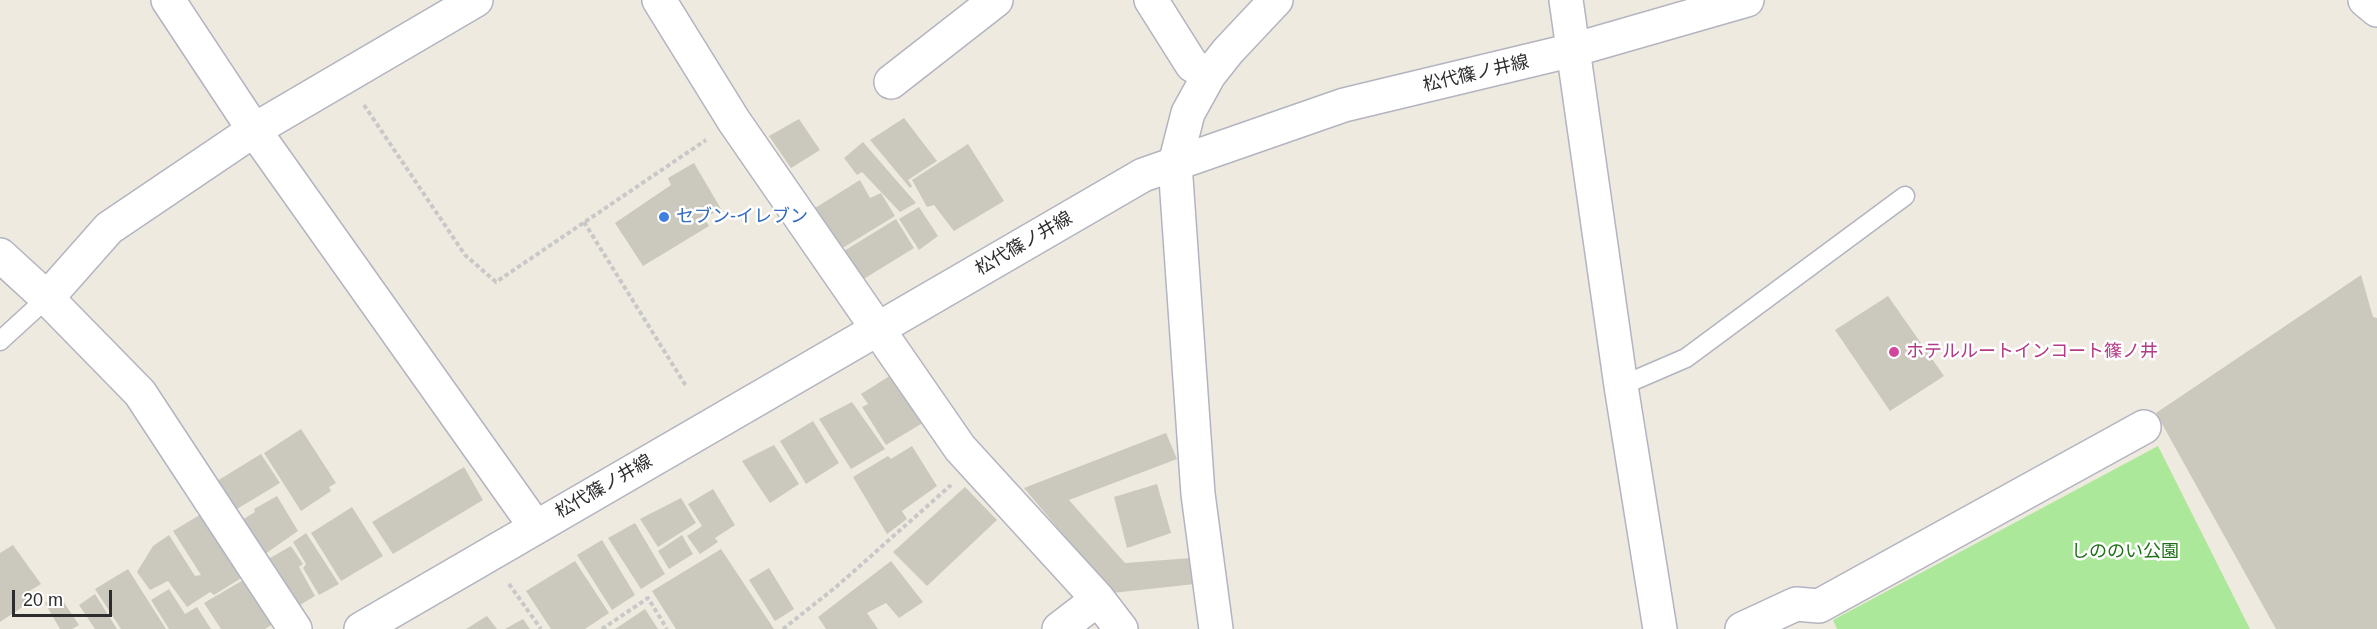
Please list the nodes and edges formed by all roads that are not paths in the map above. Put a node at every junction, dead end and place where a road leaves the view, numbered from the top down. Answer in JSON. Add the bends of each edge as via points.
{"nodes":[{"id":1,"x":168,"y":0,"type":"edge"},
{"id":2,"x":476,"y":0,"type":"edge"},
{"id":3,"x":659,"y":0,"type":"edge"},
{"id":4,"x":996,"y":0,"type":"edge"},
{"id":5,"x":1151,"y":0,"type":"edge"},
{"id":6,"x":1276,"y":0,"type":"edge"},
{"id":7,"x":1566,"y":0,"type":"edge"},
{"id":8,"x":1747,"y":0,"type":"edge"},
{"id":9,"x":2365,"y":0,"type":"edge"},
{"id":10,"x":2377,"y":10,"type":"edge"},
{"id":11,"x":1574,"y":50,"type":"junction"},
{"id":12,"x":1209,"y":75,"type":"junction"},
{"id":13,"x":891,"y":82,"type":"dead end"},
{"id":14,"x":254,"y":130,"type":"junction"},
{"id":15,"x":1175,"y":164,"type":"junction"},
{"id":16,"x":1905,"y":196,"type":"dead end"},
{"id":17,"x":0,"y":255,"type":"edge"},
{"id":18,"x":47,"y":298,"type":"junction"},
{"id":19,"x":878,"y":329,"type":"junction"},
{"id":20,"x":0,"y":341,"type":"edge"},
{"id":21,"x":1621,"y":386,"type":"junction"},
{"id":22,"x":2144,"y":427,"type":"dead end"},
{"id":23,"x":535,"y":526,"type":"junction"},
{"id":24,"x":1098,"y":599,"type":"junction"},
{"id":25,"x":295,"y":629,"type":"edge"},
{"id":26,"x":362,"y":629,"type":"edge"},
{"id":27,"x":1059,"y":629,"type":"edge"},
{"id":28,"x":1121,"y":629,"type":"edge"},
{"id":29,"x":1216,"y":629,"type":"edge"},
{"id":30,"x":1660,"y":629,"type":"edge"},
{"id":31,"x":1742,"y":629,"type":"edge"}],
"edges":[{"from":1,"to":14,"type":"street"},
{"from":2,"to":14,"type":"street"},
{"from":3,"to":19,"type":"street","via":[[734,121]]},
{"from":4,"to":13,"type":"street"},
{"from":5,"to":12,"type":"street","via":[[1192,65]]},
{"from":6,"to":12,"type":"street"},
{"from":7,"to":11,"type":"street"},
{"from":8,"to":11,"type":"street","name":"松代篠ノ井線"},
{"from":9,"to":10,"type":"street"},
{"from":11,"to":15,"type":"street","name":"松代篠ノ井線","via":[[1344,105]]},
{"from":11,"to":21,"type":"street"},
{"from":12,"to":15,"type":"street","via":[[1188,113]]},
{"from":14,"to":18,"type":"street","via":[[109,228]]},
{"from":14,"to":23,"type":"street"},
{"from":15,"to":19,"type":"street","name":"松代篠ノ井線","via":[[1143,175]]},
{"from":15,"to":29,"type":"street","via":[[1198,494]]},
{"from":16,"to":21,"type":"lane","via":[[1686,358]]},
{"from":17,"to":18,"type":"street"},
{"from":18,"to":20,"type":"lane"},
{"from":18,"to":25,"type":"street","via":[[140,393]]},
{"from":19,"to":23,"type":"street","name":"松代篠ノ井線"},
{"from":19,"to":24,"type":"street","via":[[960,448]]},
{"from":21,"to":30,"type":"street"},
{"from":22,"to":31,"type":"street","via":[[1820,606],[1796,604]]},
{"from":23,"to":26,"type":"street","name":"松代篠ノ井線"},
{"from":24,"to":27,"type":"street"},
{"from":24,"to":28,"type":"street"}]}
